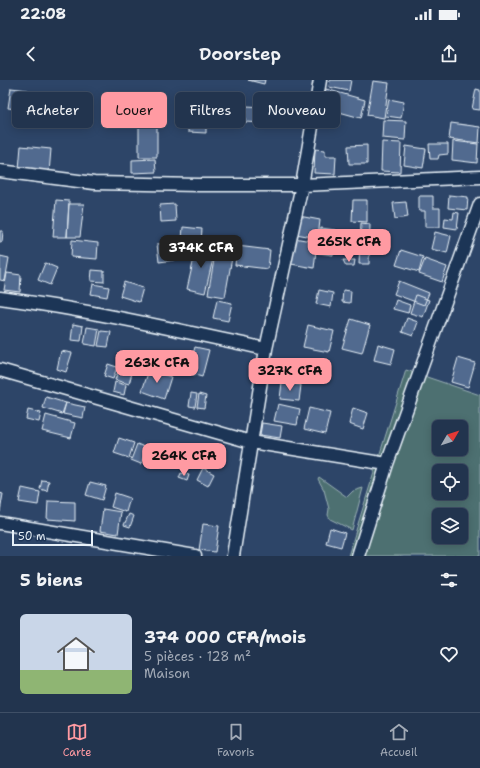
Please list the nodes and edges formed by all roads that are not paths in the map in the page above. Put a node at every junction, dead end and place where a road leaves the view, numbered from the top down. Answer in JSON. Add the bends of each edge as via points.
{"nodes":[{"id":1,"x":320,"y":80,"type":"edge"},
{"id":2,"x":0,"y":171,"type":"edge"},
{"id":3,"x":480,"y":177,"type":"edge"},
{"id":4,"x":302,"y":185,"type":"junction"},
{"id":5,"x":480,"y":204,"type":"edge"},
{"id":6,"x":0,"y":298,"type":"edge"},
{"id":7,"x":266,"y":349,"type":"junction"},
{"id":8,"x":0,"y":370,"type":"edge"},
{"id":9,"x":251,"y":442,"type":"junction"},
{"id":10,"x":388,"y":464,"type":"junction"},
{"id":11,"x":0,"y":523,"type":"edge"},
{"id":12,"x":195,"y":556,"type":"edge"},
{"id":13,"x":233,"y":556,"type":"edge"},
{"id":14,"x":358,"y":556,"type":"edge"}],
"edges":[{"from":1,"to":4,"type":"street"},
{"from":2,"to":4,"type":"street","via":[[94,183]]},
{"from":3,"to":4,"type":"street"},
{"from":4,"to":7,"type":"street"},
{"from":5,"to":10,"type":"street"},
{"from":6,"to":7,"type":"street","via":[[127,319]]},
{"from":7,"to":9,"type":"street"},
{"from":8,"to":9,"type":"street"},
{"from":9,"to":10,"type":"street"},
{"from":9,"to":13,"type":"street"},
{"from":10,"to":14,"type":"street"},
{"from":11,"to":12,"type":"street"}]}
